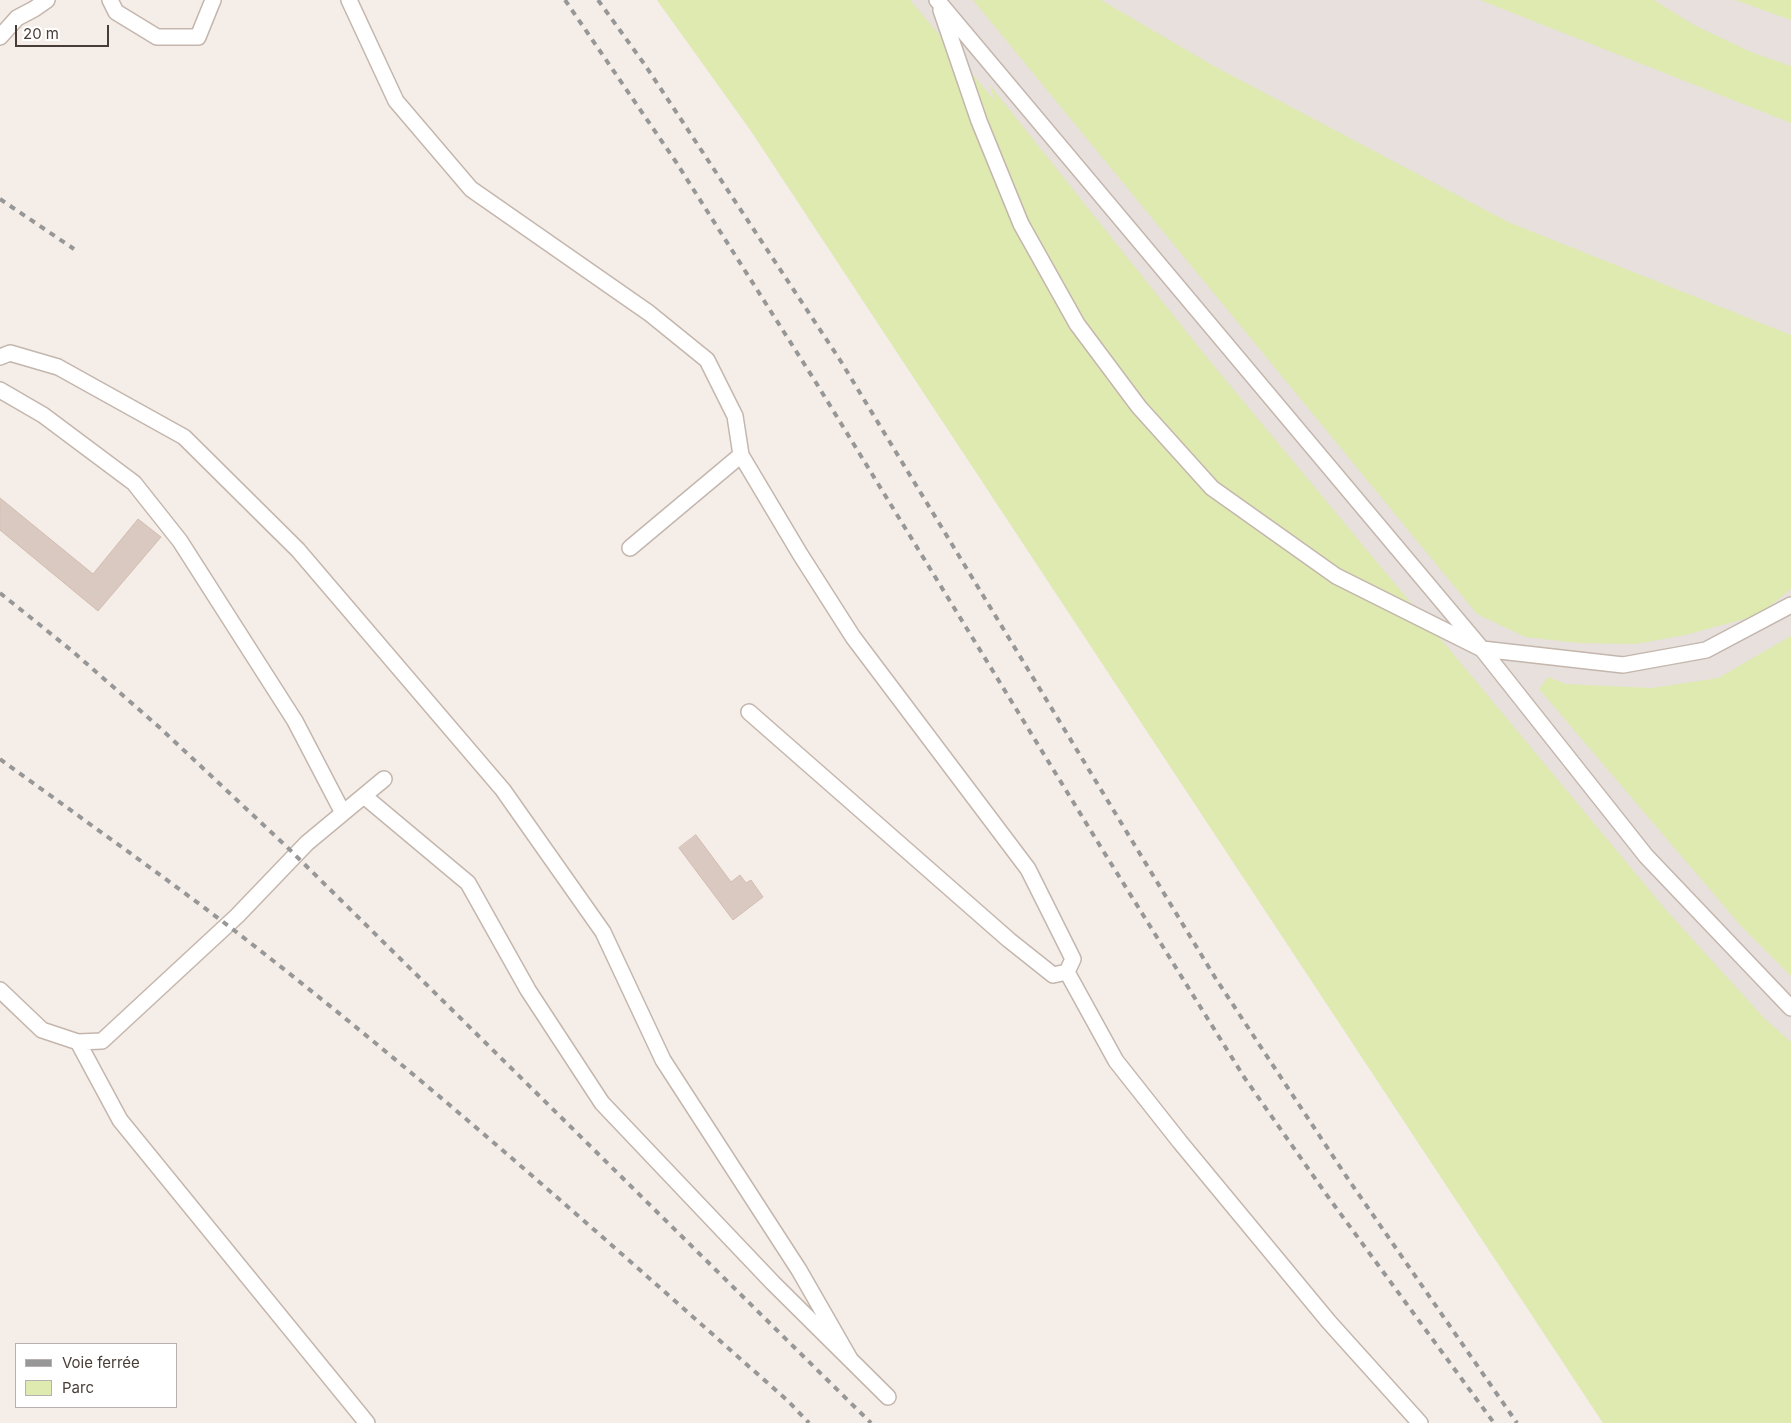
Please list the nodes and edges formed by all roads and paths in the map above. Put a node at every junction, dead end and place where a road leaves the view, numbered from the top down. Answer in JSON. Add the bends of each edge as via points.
{"nodes":[{"id":1,"x":47,"y":0,"type":"edge"},
{"id":2,"x":110,"y":0,"type":"edge"},
{"id":3,"x":213,"y":0,"type":"edge"},
{"id":4,"x":340,"y":0,"type":"edge"},
{"id":5,"x":350,"y":0,"type":"edge"},
{"id":6,"x":937,"y":1,"type":"edge"},
{"id":7,"x":360,"y":22,"type":"junction"},
{"id":8,"x":0,"y":36,"type":"edge"},
{"id":9,"x":0,"y":357,"type":"edge"},
{"id":10,"x":0,"y":390,"type":"edge"},
{"id":11,"x":741,"y":455,"type":"junction"},
{"id":12,"x":630,"y":548,"type":"dead end"},
{"id":13,"x":1791,"y":605,"type":"edge"},
{"id":14,"x":1482,"y":649,"type":"junction"},
{"id":15,"x":749,"y":712,"type":"dead end"},
{"id":16,"x":384,"y":779,"type":"dead end"},
{"id":17,"x":364,"y":796,"type":"junction"},
{"id":18,"x":344,"y":813,"type":"junction"},
{"id":19,"x":1067,"y":972,"type":"junction"},
{"id":20,"x":0,"y":990,"type":"edge"},
{"id":21,"x":1791,"y":1008,"type":"edge"},
{"id":22,"x":78,"y":1042,"type":"junction"},
{"id":23,"x":850,"y":1359,"type":"junction"},
{"id":24,"x":888,"y":1397,"type":"dead end"},
{"id":25,"x":368,"y":1423,"type":"edge"},
{"id":26,"x":1420,"y":1423,"type":"edge"}],
"edges":[{"from":1,"to":8,"type":"lane","via":[[17,18]]},
{"from":2,"to":3,"type":"lane","via":[[116,12],[157,37],[198,37]]},
{"from":4,"to":7,"type":"lane"},
{"from":5,"to":7,"type":"lane"},
{"from":6,"to":14,"type":"lane"},
{"from":6,"to":14,"type":"lane","via":[[979,120],[1021,224],[1077,324],[1140,407],[1212,488],[1336,576]]},
{"from":7,"to":11,"type":"lane","via":[[396,101],[471,189],[649,313],[706,360],[735,416]]},
{"from":9,"to":23,"type":"lane","via":[[10,353],[58,367],[184,437],[298,550],[504,790],[603,932],[663,1060],[799,1270]]},
{"from":10,"to":18,"type":"lane","via":[[44,415],[140,491],[180,541],[290,713]]},
{"from":11,"to":12,"type":"lane"},
{"from":11,"to":19,"type":"lane","via":[[853,637],[1028,869],[1073,958]]},
{"from":13,"to":14,"type":"lane","via":[[1706,650],[1622,665]]},
{"from":14,"to":21,"type":"lane","via":[[1646,856]]},
{"from":15,"to":19,"type":"lane","via":[[1028,956],[1053,975]]},
{"from":16,"to":17,"type":"lane"},
{"from":17,"to":18,"type":"lane"},
{"from":17,"to":23,"type":"lane","via":[[468,884],[528,990],[602,1103]]},
{"from":18,"to":22,"type":"lane","via":[[307,843],[237,916],[102,1041]]},
{"from":19,"to":26,"type":"lane","via":[[1116,1061],[1329,1322]]},
{"from":20,"to":22,"type":"lane","via":[[42,1030]]},
{"from":22,"to":25,"type":"lane","via":[[120,1120]]},
{"from":23,"to":24,"type":"lane"}]}
